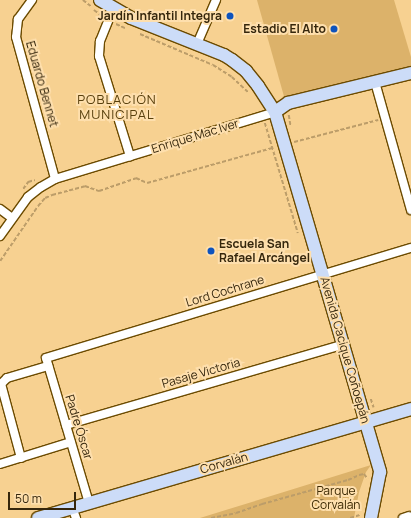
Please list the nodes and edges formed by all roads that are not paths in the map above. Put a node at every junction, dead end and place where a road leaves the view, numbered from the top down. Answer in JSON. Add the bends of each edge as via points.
{"nodes":[{"id":1,"x":32,"y":0,"type":"edge"},
{"id":2,"x":100,"y":0,"type":"edge"},
{"id":3,"x":216,"y":0,"type":"edge"},
{"id":4,"x":111,"y":14,"type":"junction"},
{"id":5,"x":197,"y":44,"type":"junction"},
{"id":6,"x":411,"y":73,"type":"edge"},
{"id":7,"x":375,"y":82,"type":"junction"},
{"id":8,"x":275,"y":112,"type":"junction"},
{"id":9,"x":130,"y":156,"type":"junction"},
{"id":10,"x":55,"y":178,"type":"junction"},
{"id":11,"x":0,"y":209,"type":"edge"},
{"id":12,"x":411,"y":210,"type":"edge"},
{"id":13,"x":12,"y":218,"type":"junction"},
{"id":14,"x":0,"y":236,"type":"edge"},
{"id":15,"x":411,"y":248,"type":"edge"},
{"id":16,"x":322,"y":273,"type":"junction"},
{"id":17,"x":342,"y":345,"type":"junction"},
{"id":18,"x":47,"y":362,"type":"junction"},
{"id":19,"x":0,"y":388,"type":"edge"},
{"id":20,"x":411,"y":409,"type":"edge"},
{"id":21,"x":370,"y":421,"type":"junction"},
{"id":22,"x":66,"y":425,"type":"junction"},
{"id":23,"x":71,"y":442,"type":"junction"},
{"id":24,"x":21,"y":458,"type":"junction"},
{"id":25,"x":0,"y":464,"type":"edge"},
{"id":26,"x":89,"y":503,"type":"junction"},
{"id":27,"x":74,"y":513,"type":"edge"},
{"id":28,"x":364,"y":514,"type":"edge"},
{"id":29,"x":38,"y":518,"type":"edge"}],
"edges":[{"from":1,"to":10,"type":"street","name":"Eduardo Bennet","via":[[18,19],[16,38]]},
{"from":2,"to":4,"type":"street","name":"Avenida Cacique Coñoepán"},
{"from":3,"to":5,"type":"street"},
{"from":4,"to":5,"type":"street","name":"Avenida Cacique Coñoepán","via":[[131,18]]},
{"from":4,"to":9,"type":"street","via":[[100,41],[99,56]]},
{"from":5,"to":8,"type":"street","name":"Avenida Cacique Coñoepán","via":[[224,55],[246,71]]},
{"from":6,"to":7,"type":"street","name":"Enrique Mac Iver"},
{"from":7,"to":8,"type":"street","name":"Enrique Mac Iver","via":[[288,103]]},
{"from":7,"to":12,"type":"street"},
{"from":8,"to":9,"type":"street","name":"Enrique Mac Iver"},
{"from":8,"to":16,"type":"street","name":"Avenida Cacique Coñoepán"},
{"from":9,"to":10,"type":"street","name":"Enrique Mac Iver"},
{"from":10,"to":13,"type":"street","name":"Enrique Mac Iver","via":[[31,194]]},
{"from":11,"to":13,"type":"street"},
{"from":13,"to":14,"type":"street","name":"Enrique Mac Iver"},
{"from":15,"to":16,"type":"street","name":"Lord Cochrane"},
{"from":16,"to":17,"type":"street","name":"Avenida Cacique Coñoepán"},
{"from":16,"to":18,"type":"street","name":"Lord Cochrane"},
{"from":17,"to":21,"type":"street","name":"Avenida Cacique Coñoepán"},
{"from":17,"to":22,"type":"street","name":"Pasaje Victoria"},
{"from":18,"to":19,"type":"street","name":"Lord Cochrane","via":[[7,378]]},
{"from":18,"to":22,"type":"street","name":"Padre Óscar"},
{"from":19,"to":24,"type":"street"},
{"from":20,"to":21,"type":"street","name":"Corvalán"},
{"from":21,"to":26,"type":"street","name":"Corvalán"},
{"from":21,"to":28,"type":"street","name":"Avenida Cacique Coñoepán","via":[[380,472]]},
{"from":22,"to":23,"type":"street","name":"Padre Óscar"},
{"from":23,"to":24,"type":"street"},
{"from":23,"to":26,"type":"street","name":"Padre Óscar"},
{"from":24,"to":25,"type":"street"},
{"from":26,"to":27,"type":"street","name":"Corvalán"},
{"from":27,"to":29,"type":"street","name":"Corvalán"}]}
